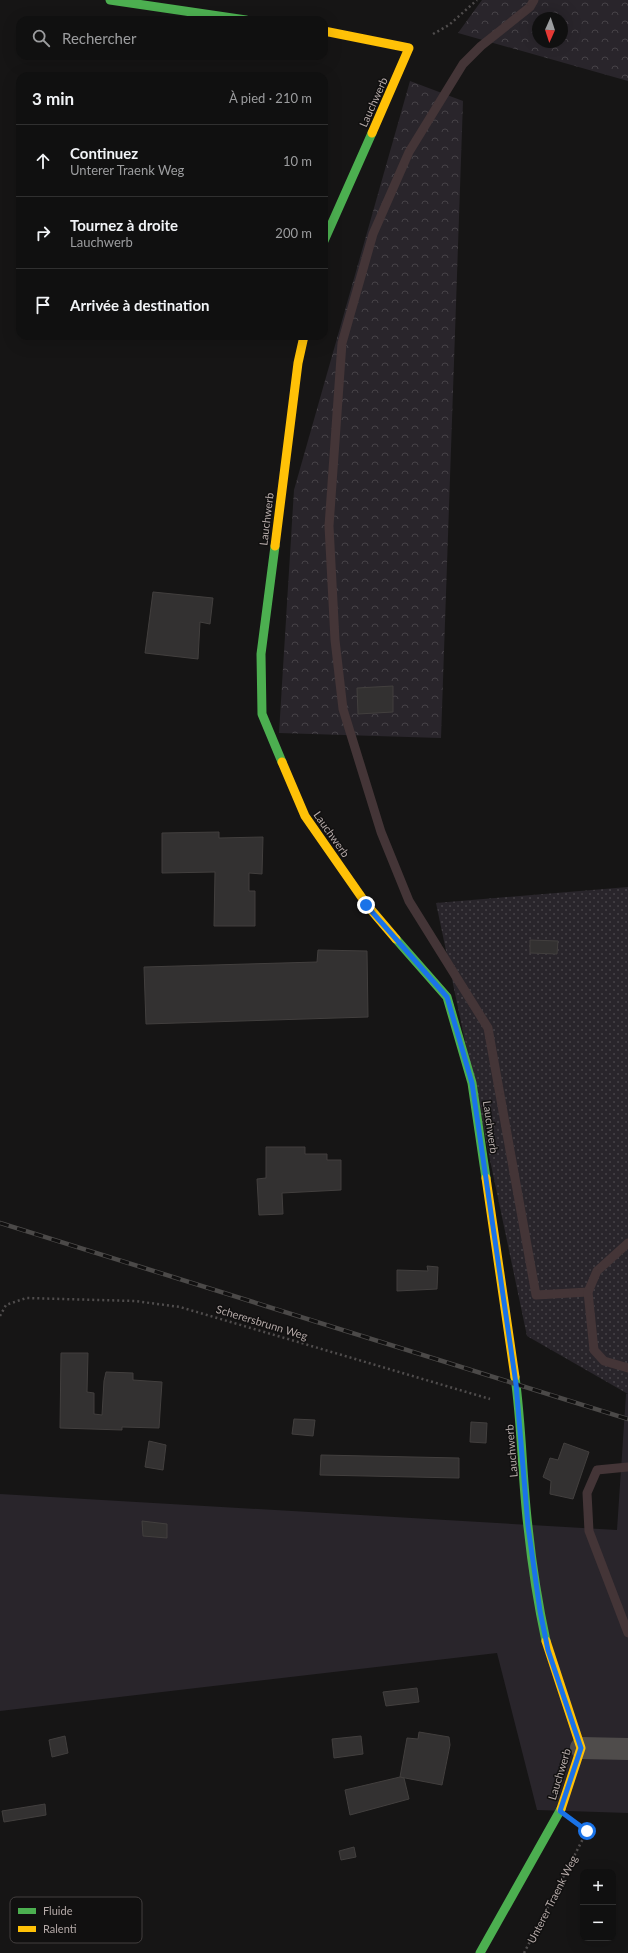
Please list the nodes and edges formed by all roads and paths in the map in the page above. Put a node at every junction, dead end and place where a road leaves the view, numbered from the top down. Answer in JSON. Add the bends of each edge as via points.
{"nodes":[{"id":1,"x":110,"y":0,"type":"edge"},
{"id":2,"x":476,"y":0,"type":"edge"},
{"id":3,"x":219,"y":16,"type":"edge"},
{"id":4,"x":328,"y":32,"type":"edge"},
{"id":5,"x":409,"y":48,"type":"junction"},
{"id":6,"x":328,"y":232,"type":"edge"},
{"id":7,"x":303,"y":340,"type":"edge"},
{"id":8,"x":0,"y":1316,"type":"edge"},
{"id":9,"x":519,"y":1407,"type":"junction"},
{"id":10,"x":581,"y":1748,"type":"junction"},
{"id":11,"x":628,"y":1749,"type":"edge"},
{"id":12,"x":560,"y":1811,"type":"junction"},
{"id":13,"x":480,"y":1953,"type":"edge"},
{"id":14,"x":524,"y":1953,"type":"edge"}],
"edges":[{"from":1,"to":3,"type":"street"},
{"from":2,"to":5,"type":"path","via":[[449,25]]},
{"from":4,"to":5,"type":"street"},
{"from":5,"to":6,"type":"street","name":"Lauchwerb"},
{"from":7,"to":9,"type":"street","name":"Lauchwerb","via":[[298,363],[261,654],[262,714],[305,816],[366,905],[447,997],[472,1083]]},
{"from":8,"to":9,"type":"path","name":"Scherersbrunn Weg","via":[[6,1305],[26,1298],[135,1301],[180,1307]]},
{"from":9,"to":10,"type":"street","name":"Lauchwerb","via":[[528,1526],[540,1611],[548,1650]]},
{"from":10,"to":11,"type":"street"},
{"from":10,"to":12,"type":"street","name":"Lauchwerb"},
{"from":12,"to":13,"type":"street","name":"Lauchwerb"},
{"from":12,"to":14,"type":"path","name":"Unterer Traenk Weg","via":[[587,1831]]}]}
